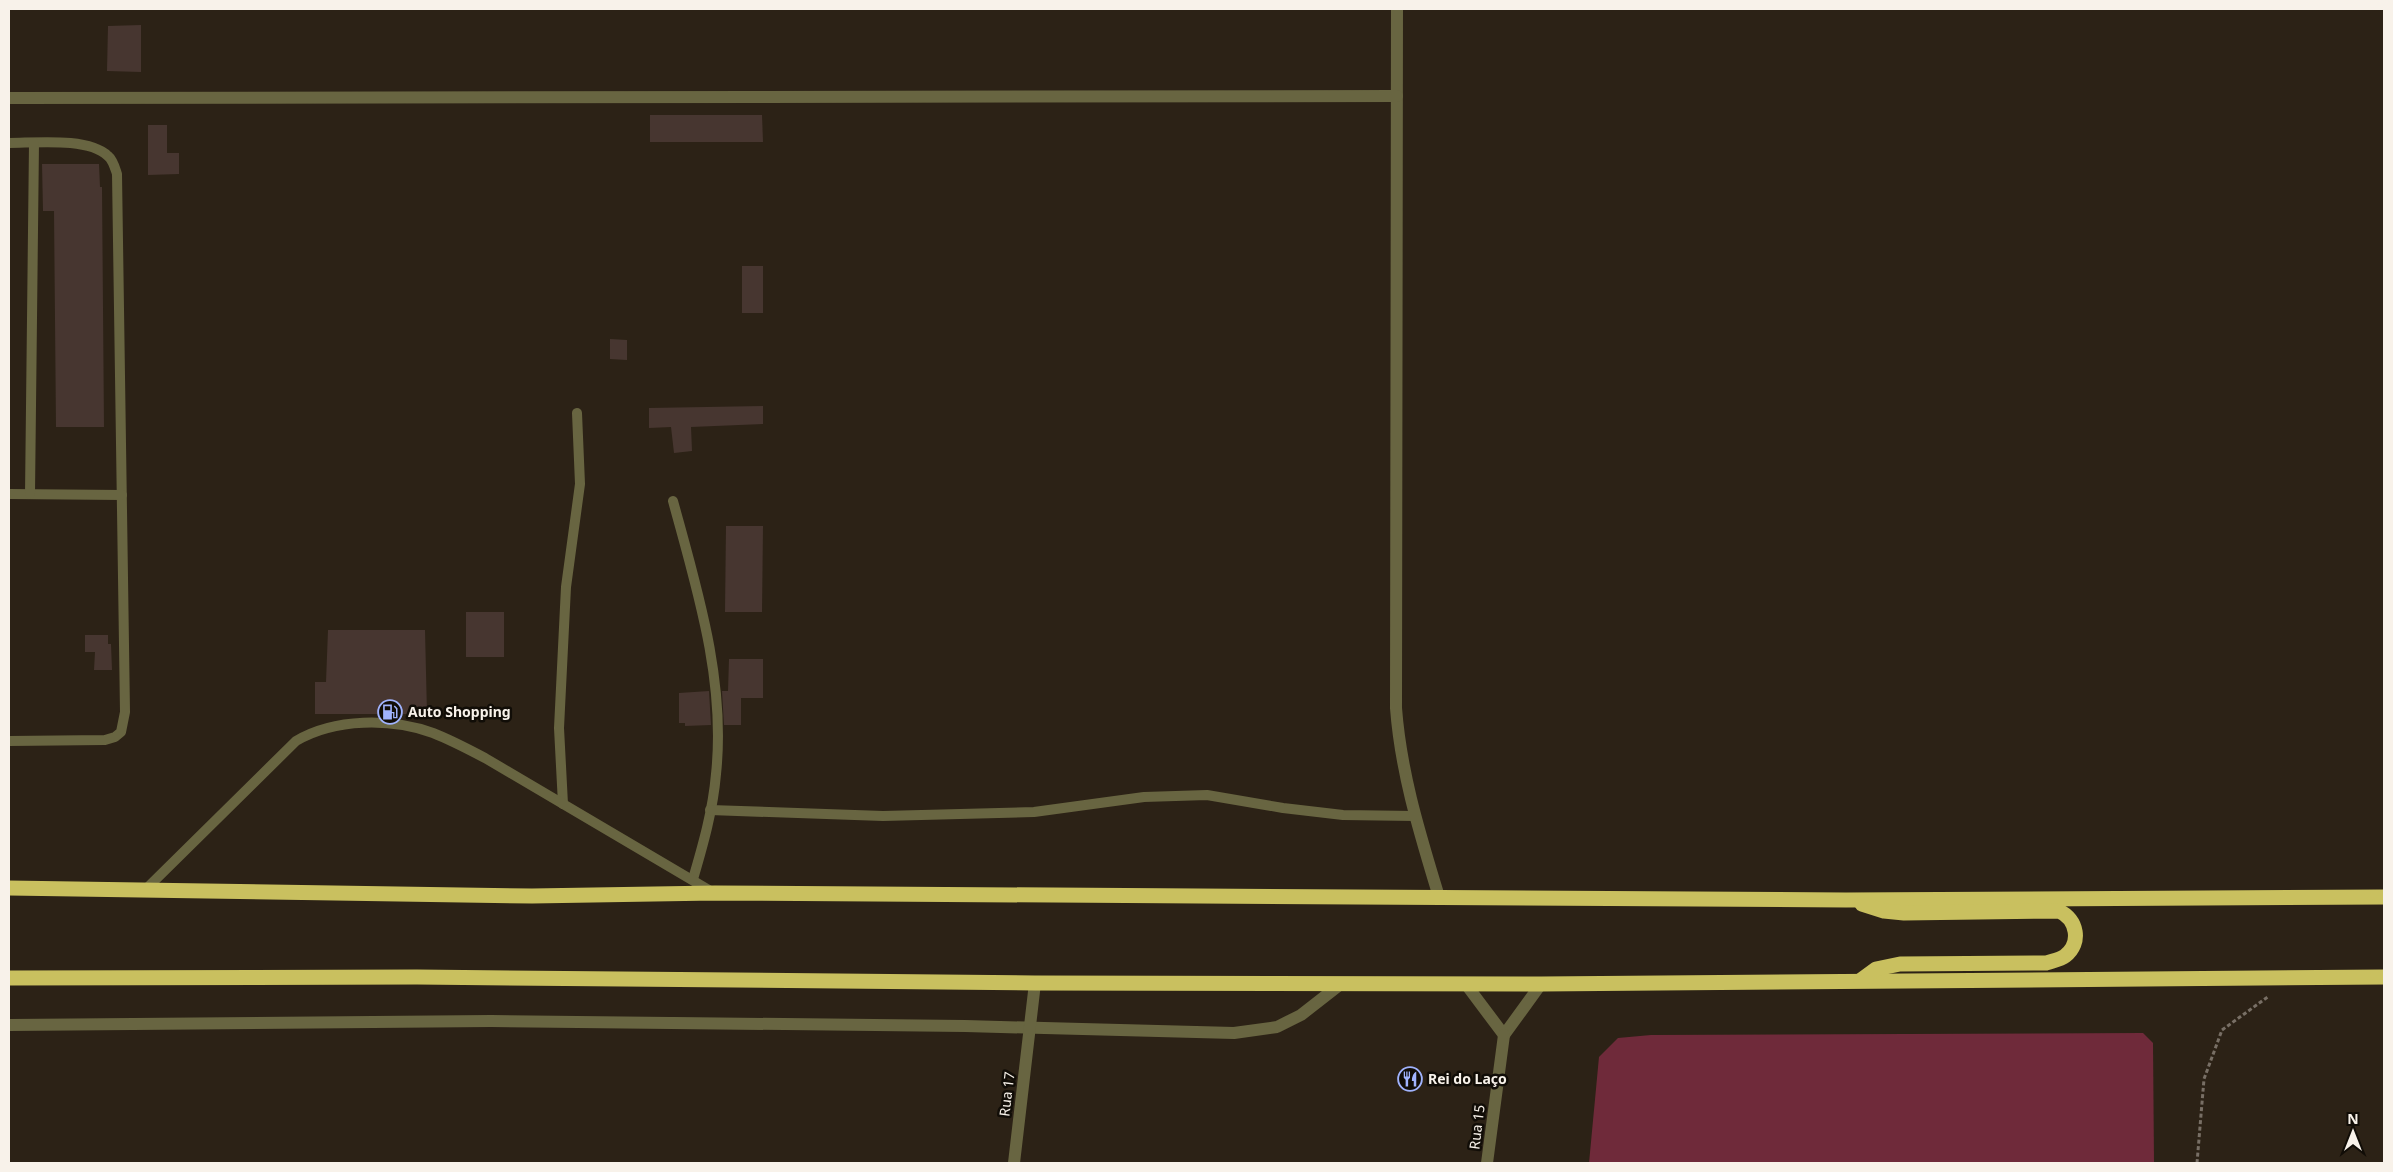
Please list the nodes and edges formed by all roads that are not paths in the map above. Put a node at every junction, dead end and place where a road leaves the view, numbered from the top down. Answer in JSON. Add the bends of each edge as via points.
{"nodes":[{"id":1,"x":1397,"y":9,"type":"edge"},
{"id":2,"x":1397,"y":96,"type":"junction"},
{"id":3,"x":9,"y":98,"type":"edge"},
{"id":4,"x":9,"y":143,"type":"edge"},
{"id":5,"x":34,"y":143,"type":"junction"},
{"id":6,"x":576,"y":414,"type":"dead end"},
{"id":7,"x":9,"y":494,"type":"edge"},
{"id":8,"x":30,"y":494,"type":"junction"},
{"id":9,"x":122,"y":495,"type":"junction"},
{"id":10,"x":673,"y":501,"type":"dead end"},
{"id":11,"x":9,"y":741,"type":"edge"},
{"id":12,"x":563,"y":804,"type":"junction"},
{"id":13,"x":710,"y":810,"type":"junction"},
{"id":14,"x":1414,"y":816,"type":"junction"},
{"id":15,"x":693,"y":879,"type":"junction"},
{"id":16,"x":9,"y":888,"type":"edge"},
{"id":17,"x":146,"y":889,"type":"junction"},
{"id":18,"x":715,"y":893,"type":"junction"},
{"id":19,"x":1439,"y":896,"type":"junction"},
{"id":20,"x":2384,"y":897,"type":"edge"},
{"id":21,"x":1846,"y":900,"type":"junction"},
{"id":22,"x":2384,"y":977,"type":"edge"},
{"id":23,"x":9,"y":978,"type":"edge"},
{"id":24,"x":1861,"y":980,"type":"junction"},
{"id":25,"x":1035,"y":983,"type":"junction"},
{"id":26,"x":1342,"y":983,"type":"junction"},
{"id":27,"x":1465,"y":983,"type":"junction"},
{"id":28,"x":1541,"y":984,"type":"junction"},
{"id":29,"x":9,"y":1025,"type":"edge"},
{"id":30,"x":1030,"y":1028,"type":"junction"},
{"id":31,"x":9,"y":1034,"type":"edge"},
{"id":32,"x":1504,"y":1035,"type":"junction"},
{"id":33,"x":1014,"y":1163,"type":"edge"},
{"id":34,"x":1487,"y":1163,"type":"edge"}],
"edges":[{"from":1,"to":2,"type":"street"},
{"from":2,"to":3,"type":"street"},
{"from":2,"to":14,"type":"street","via":[[1396,708],[1399,742]]},
{"from":4,"to":5,"type":"lane"},
{"from":5,"to":8,"type":"lane"},
{"from":5,"to":9,"type":"lane","via":[[92,147],[109,156],[117,174]]},
{"from":6,"to":12,"type":"lane","via":[[580,484],[566,587],[559,728]]},
{"from":7,"to":8,"type":"lane"},
{"from":8,"to":9,"type":"lane"},
{"from":9,"to":11,"type":"lane","via":[[125,712],[121,732],[105,740]]},
{"from":10,"to":13,"type":"lane","via":[[700,603],[718,715],[716,775]]},
{"from":12,"to":15,"type":"lane"},
{"from":12,"to":17,"type":"lane","via":[[485,758],[432,733],[406,726],[372,723],[331,726],[296,741]]},
{"from":13,"to":14,"type":"lane","via":[[883,816],[1034,812],[1144,797],[1207,795],[1343,815]]},
{"from":13,"to":15,"type":"lane"},
{"from":14,"to":19,"type":"street"},
{"from":15,"to":18,"type":"lane"},
{"from":16,"to":17,"type":"highway"},
{"from":17,"to":18,"type":"highway","via":[[532,896]]},
{"from":18,"to":19,"type":"highway"},
{"from":19,"to":21,"type":"highway"},
{"from":20,"to":21,"type":"highway"},
{"from":21,"to":24,"type":"highway","via":[[1904,913],[2059,911],[2068,915],[2075,930],[2073,946],[2064,957],[2046,963],[1900,964],[1876,969]]},
{"from":22,"to":24,"type":"highway"},
{"from":23,"to":25,"type":"highway"},
{"from":24,"to":28,"type":"highway"},
{"from":25,"to":26,"type":"highway"},
{"from":25,"to":30,"type":"street","name":"Rua 17"},
{"from":26,"to":27,"type":"highway"},
{"from":26,"to":30,"type":"street","via":[[1300,1015],[1277,1027],[1257,1031]]},
{"from":27,"to":28,"type":"highway"},
{"from":27,"to":32,"type":"street"},
{"from":28,"to":32,"type":"street"},
{"from":29,"to":30,"type":"street","via":[[491,1021]]},
{"from":29,"to":31,"type":"street"},
{"from":30,"to":33,"type":"street","name":"Rua 17"},
{"from":32,"to":34,"type":"street","name":"Rua 15"}]}
